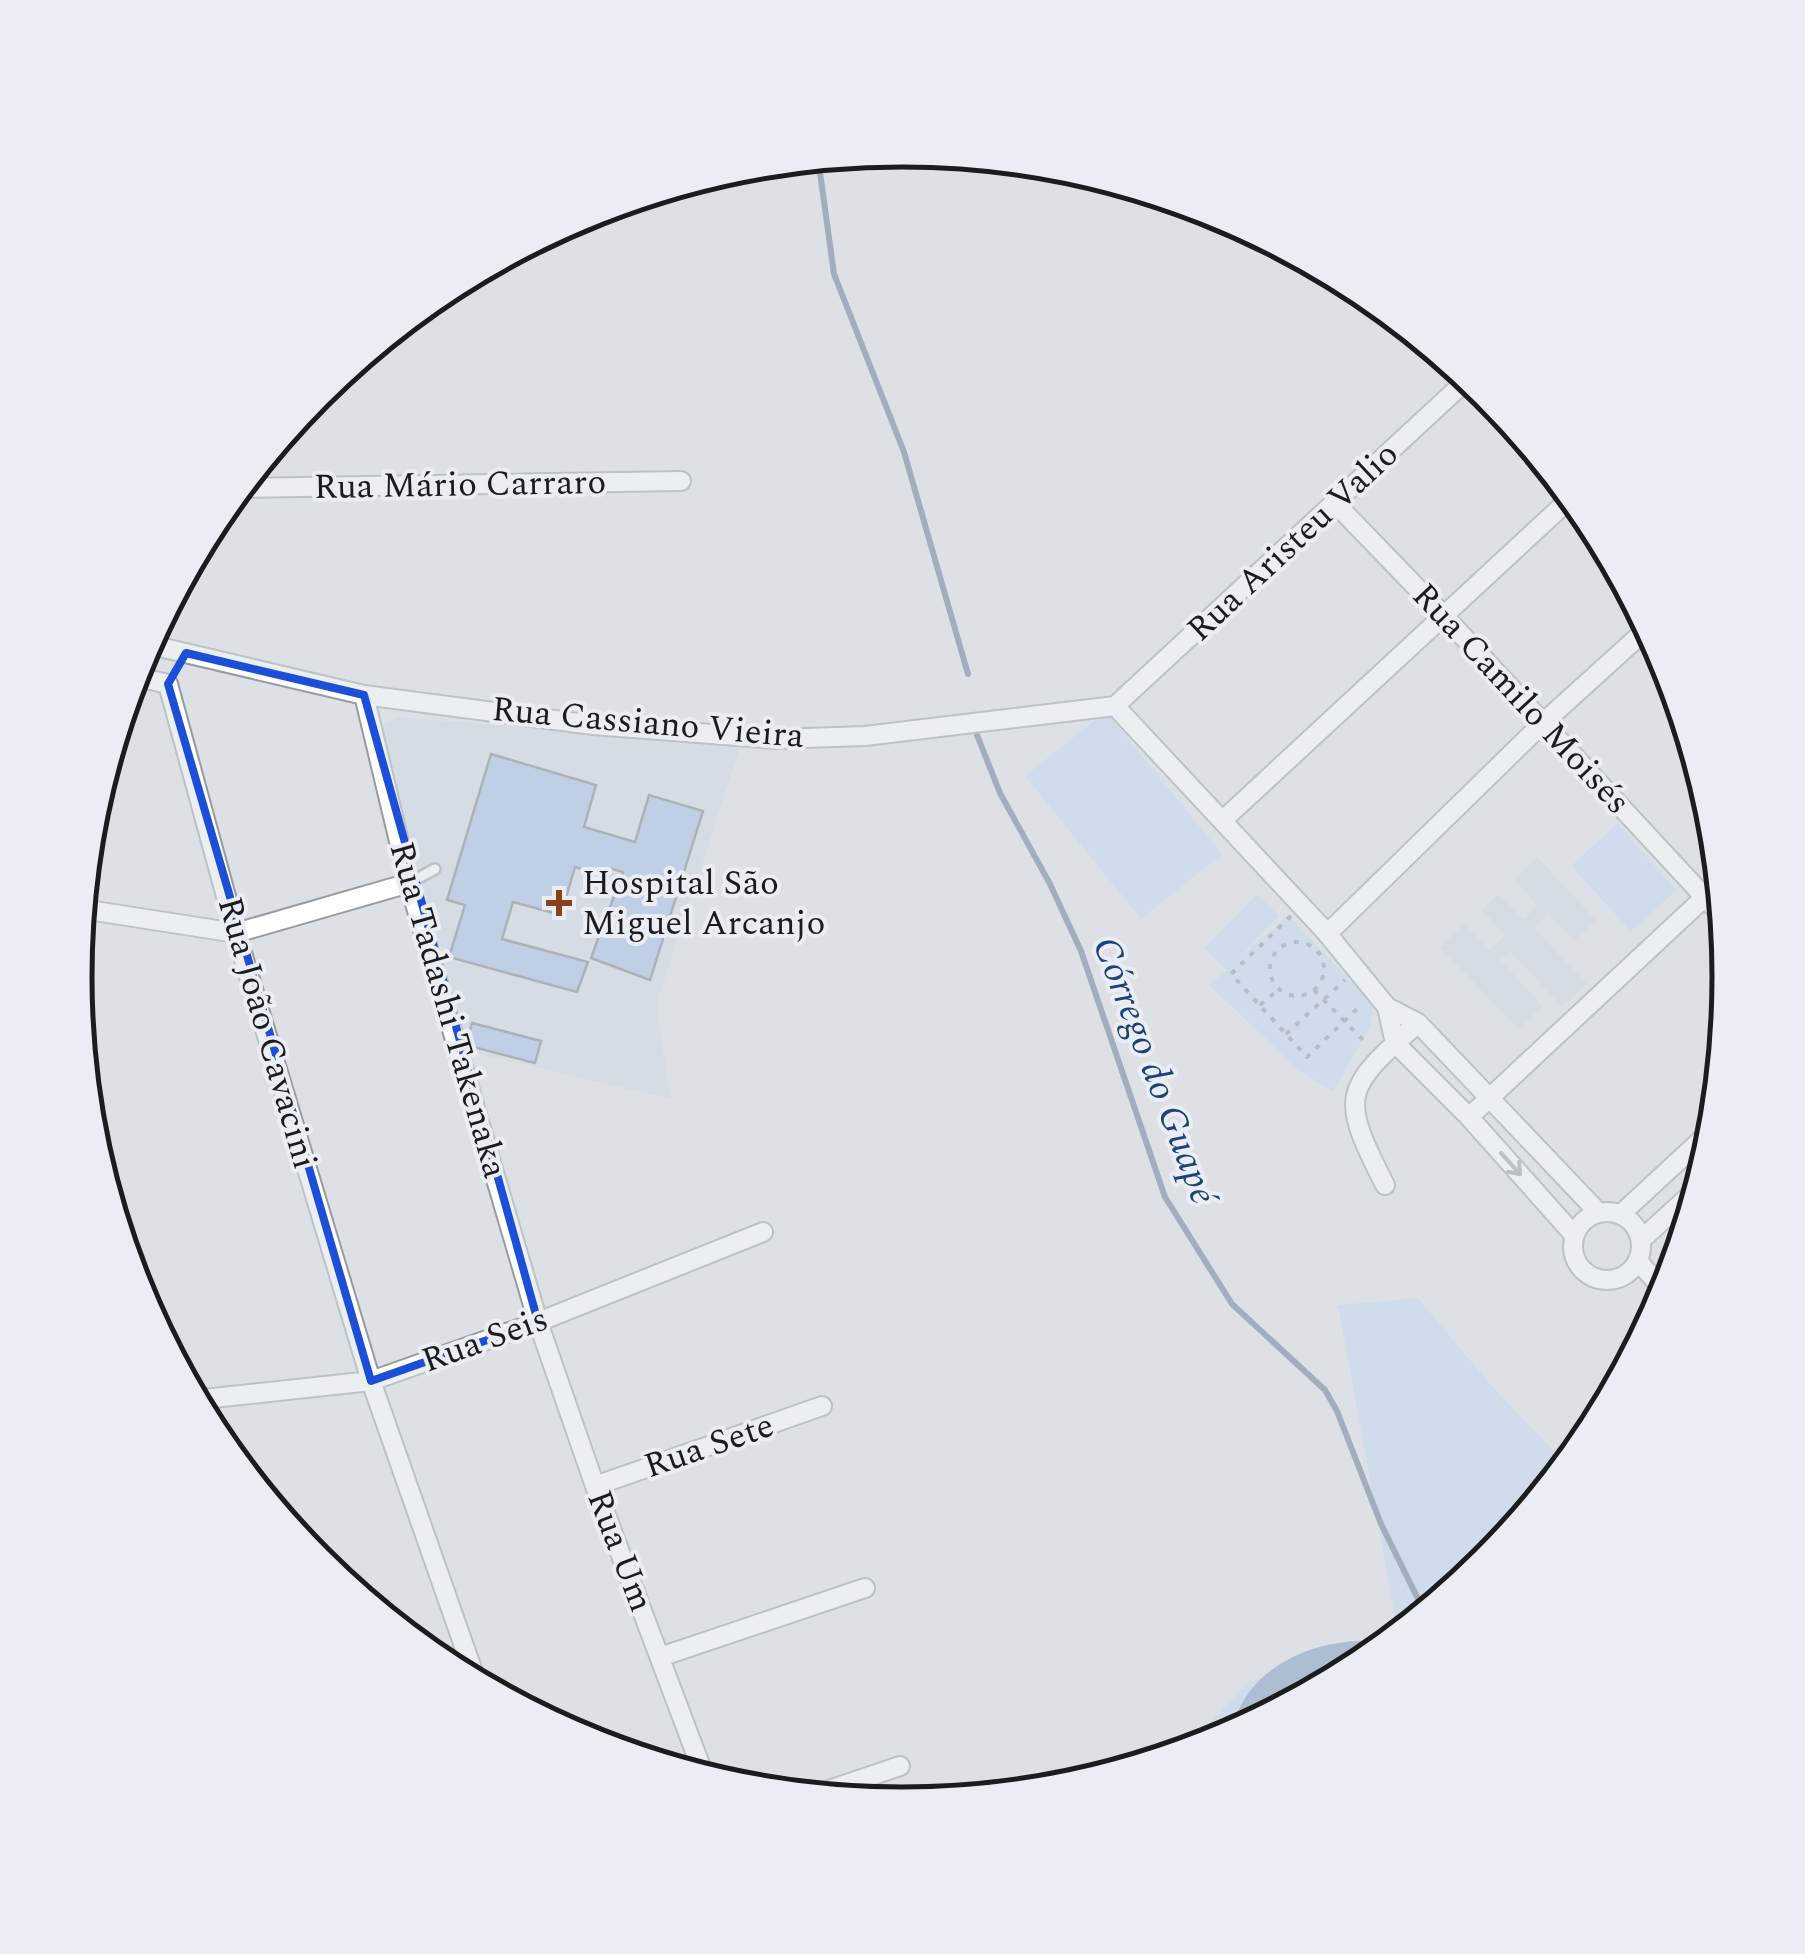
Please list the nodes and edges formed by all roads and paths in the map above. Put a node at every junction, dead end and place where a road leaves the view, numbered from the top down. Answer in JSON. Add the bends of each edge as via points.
{"nodes":[{"id":1,"x":1458,"y":388,"type":"edge"},
{"id":2,"x":681,"y":481,"type":"dead end"},
{"id":3,"x":257,"y":488,"type":"edge"},
{"id":4,"x":1336,"y":504,"type":"junction"},
{"id":5,"x":1561,"y":507,"type":"edge"},
{"id":6,"x":1445,"y":617,"type":"junction"},
{"id":7,"x":1637,"y":637,"type":"edge"},
{"id":8,"x":163,"y":648,"type":"edge"},
{"id":9,"x":186,"y":653,"type":"junction"},
{"id":10,"x":149,"y":680,"type":"edge"},
{"id":11,"x":168,"y":684,"type":"junction"},
{"id":12,"x":364,"y":695,"type":"junction"},
{"id":13,"x":1115,"y":706,"type":"junction"},
{"id":14,"x":1543,"y":723,"type":"junction"},
{"id":15,"x":1223,"y":820,"type":"junction"},
{"id":16,"x":435,"y":869,"type":"dead end"},
{"id":17,"x":409,"y":883,"type":"junction"},
{"id":18,"x":1708,"y":893,"type":"edge"},
{"id":19,"x":1705,"y":896,"type":"junction"},
{"id":20,"x":1709,"y":900,"type":"edge"},
{"id":21,"x":1302,"y":906,"type":"junction"},
{"id":22,"x":95,"y":911,"type":"edge"},
{"id":23,"x":236,"y":933,"type":"junction"},
{"id":24,"x":1327,"y":934,"type":"junction"},
{"id":25,"x":1322,"y":959,"type":"junction"},
{"id":26,"x":1344,"y":980,"type":"junction"},
{"id":27,"x":1353,"y":988,"type":"dead end"},
{"id":28,"x":1279,"y":989,"type":"junction"},
{"id":29,"x":1314,"y":990,"type":"junction"},
{"id":30,"x":1361,"y":996,"type":"dead end"},
{"id":31,"x":1324,"y":1000,"type":"junction"},
{"id":32,"x":1260,"y":1005,"type":"junction"},
{"id":33,"x":1387,"y":1007,"type":"junction"},
{"id":34,"x":1345,"y":1021,"type":"junction"},
{"id":35,"x":1418,"y":1023,"type":"junction"},
{"id":36,"x":1286,"y":1034,"type":"junction"},
{"id":37,"x":1395,"y":1043,"type":"junction"},
{"id":38,"x":1381,"y":1058,"type":"junction"},
{"id":39,"x":1489,"y":1096,"type":"junction"},
{"id":40,"x":1469,"y":1117,"type":"junction"},
{"id":41,"x":1694,"y":1146,"type":"edge"},
{"id":42,"x":1384,"y":1185,"type":"dead end"},
{"id":43,"x":1680,"y":1205,"type":"edge"},
{"id":44,"x":1598,"y":1212,"type":"junction"},
{"id":45,"x":1621,"y":1214,"type":"junction"},
{"id":46,"x":764,"y":1232,"type":"dead end"},
{"id":47,"x":1574,"y":1235,"type":"junction"},
{"id":48,"x":1642,"y":1240,"type":"junction"},
{"id":49,"x":1638,"y":1262,"type":"junction"},
{"id":50,"x":1654,"y":1279,"type":"edge"},
{"id":51,"x":538,"y":1322,"type":"junction"},
{"id":52,"x":371,"y":1381,"type":"junction"},
{"id":53,"x":211,"y":1398,"type":"edge"},
{"id":54,"x":822,"y":1406,"type":"dead end"},
{"id":55,"x":595,"y":1486,"type":"junction"},
{"id":56,"x":865,"y":1588,"type":"dead end"},
{"id":57,"x":660,"y":1658,"type":"junction"},
{"id":58,"x":469,"y":1660,"type":"edge"},
{"id":59,"x":698,"y":1760,"type":"edge"},
{"id":60,"x":900,"y":1766,"type":"dead end"},
{"id":61,"x":845,"y":1785,"type":"edge"}],
"edges":[{"from":1,"to":4,"type":"street","name":"Rua Aristeu Valio"},
{"from":2,"to":3,"type":"street","name":"Rua Mário Carraro"},
{"from":4,"to":6,"type":"street","name":"Rua Camilo Moisés"},
{"from":4,"to":13,"type":"street","name":"Rua Aristeu Valio"},
{"from":5,"to":6,"type":"street"},
{"from":6,"to":14,"type":"street","name":"Rua Camilo Moisés"},
{"from":6,"to":15,"type":"street"},
{"from":7,"to":14,"type":"street"},
{"from":8,"to":9,"type":"street","name":"Rua Cassiano Vieira"},
{"from":9,"to":11,"type":"street"},
{"from":9,"to":12,"type":"street","name":"Rua Cassiano Vieira"},
{"from":10,"to":11,"type":"street"},
{"from":11,"to":23,"type":"street","name":"Rua João Cavacini"},
{"from":12,"to":13,"type":"street","name":"Rua Cassiano Vieira","via":[[593,725],[778,739],[864,736]]},
{"from":12,"to":17,"type":"street","name":"Rua Tadashi Takenaka"},
{"from":13,"to":15,"type":"street"},
{"from":14,"to":19,"type":"street","name":"Rua Camilo Moisés"},
{"from":14,"to":24,"type":"street"},
{"from":15,"to":21,"type":"street"},
{"from":16,"to":17,"type":"lane"},
{"from":17,"to":23,"type":"street"},
{"from":17,"to":51,"type":"street","name":"Rua Tadashi Takenaka"},
{"from":18,"to":19,"type":"street"},
{"from":19,"to":20,"type":"street","name":"Rua Camilo Moisés"},
{"from":19,"to":39,"type":"street"},
{"from":21,"to":24,"type":"street"},
{"from":21,"to":32,"type":"path","via":[[1232,974]]},
{"from":22,"to":23,"type":"street"},
{"from":23,"to":52,"type":"street","name":"Rua João Cavacini"},
{"from":24,"to":33,"type":"street"},
{"from":25,"to":26,"type":"path"},
{"from":25,"to":28,"type":"path","via":[[1306,944],[1280,947],[1270,970]]},
{"from":25,"to":29,"type":"path","via":[[1324,972]]},
{"from":26,"to":27,"type":"path"},
{"from":26,"to":31,"type":"path"},
{"from":28,"to":29,"type":"path","via":[[1292,996]]},
{"from":28,"to":32,"type":"path"},
{"from":29,"to":31,"type":"path"},
{"from":30,"to":34,"type":"path","via":[[1361,1006]]},
{"from":31,"to":34,"type":"path"},
{"from":31,"to":36,"type":"path"},
{"from":32,"to":36,"type":"path"},
{"from":33,"to":35,"type":"street"},
{"from":33,"to":37,"type":"street"},
{"from":34,"to":36,"type":"path","via":[[1307,1057]]},
{"from":34,"to":38,"type":"path"},
{"from":35,"to":37,"type":"street"},
{"from":35,"to":39,"type":"street"},
{"from":37,"to":38,"type":"street"},
{"from":37,"to":40,"type":"street"},
{"from":38,"to":42,"type":"street","via":[[1354,1096],[1359,1135]]},
{"from":39,"to":40,"type":"street"},
{"from":39,"to":44,"type":"street"},
{"from":40,"to":47,"type":"street","one_way":true},
{"from":41,"to":45,"type":"street"},
{"from":43,"to":48,"type":"street"},
{"from":44,"to":45,"type":"street"},
{"from":44,"to":47,"type":"street"},
{"from":45,"to":48,"type":"street"},
{"from":46,"to":51,"type":"street","name":"Rua Seis"},
{"from":47,"to":49,"type":"street","via":[[1574,1258],[1589,1276],[1622,1277]]},
{"from":48,"to":49,"type":"street"},
{"from":49,"to":50,"type":"street"},
{"from":51,"to":52,"type":"street","name":"Rua Seis"},
{"from":51,"to":55,"type":"street","name":"Rua Um"},
{"from":52,"to":53,"type":"street","name":"Rua Seis"},
{"from":52,"to":58,"type":"street","name":"Rua João Cavacini"},
{"from":54,"to":55,"type":"street","name":"Rua Sete"},
{"from":55,"to":57,"type":"street","name":"Rua Um"},
{"from":56,"to":57,"type":"street"},
{"from":57,"to":59,"type":"street","name":"Rua Um"},
{"from":60,"to":61,"type":"street"}]}
